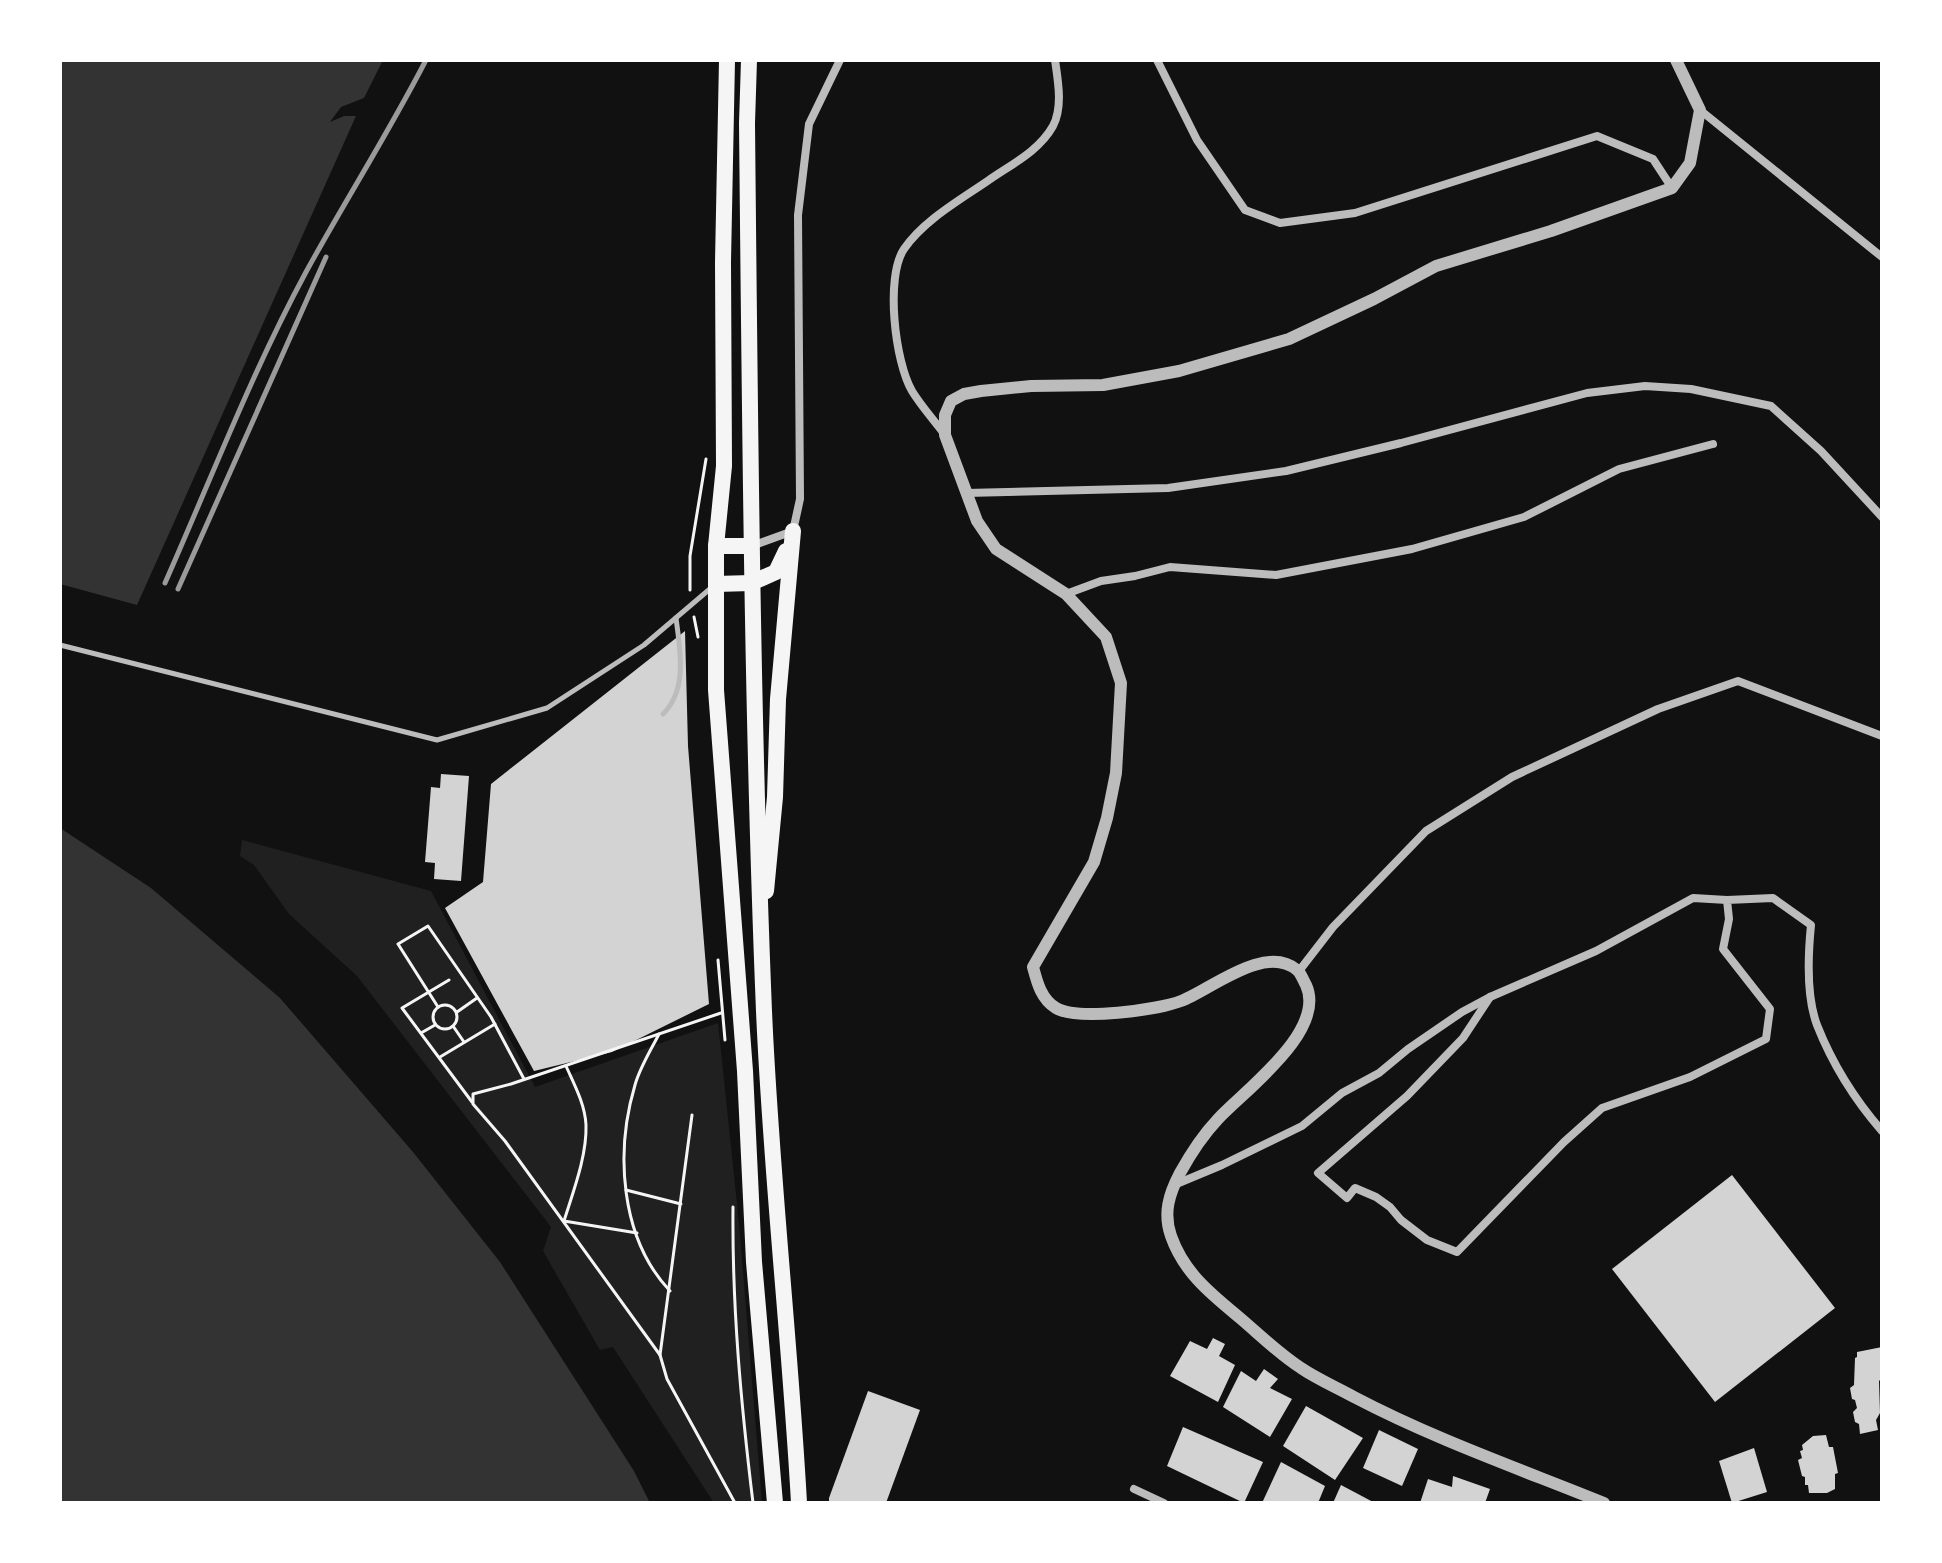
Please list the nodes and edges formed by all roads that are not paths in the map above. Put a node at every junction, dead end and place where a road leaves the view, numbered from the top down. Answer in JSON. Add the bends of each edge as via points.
{"nodes":[{"id":1,"x":727,"y":60,"type":"edge"},
{"id":2,"x":749,"y":60,"type":"edge"},
{"id":3,"x":840,"y":60,"type":"edge"},
{"id":4,"x":1055,"y":60,"type":"edge"},
{"id":5,"x":1157,"y":60,"type":"edge"},
{"id":6,"x":1676,"y":60,"type":"edge"},
{"id":7,"x":1700,"y":110,"type":"junction"},
{"id":8,"x":1672,"y":188,"type":"junction"},
{"id":9,"x":1882,"y":257,"type":"edge"},
{"id":10,"x":945,"y":435,"type":"junction"},
{"id":11,"x":1713,"y":444,"type":"dead end"},
{"id":12,"x":965,"y":493,"type":"junction"},
{"id":13,"x":1882,"y":517,"type":"edge"},
{"id":14,"x":792,"y":535,"type":"junction"},
{"id":15,"x":716,"y":546,"type":"junction"},
{"id":16,"x":751,"y":546,"type":"junction"},
{"id":17,"x":751,"y":583,"type":"junction"},
{"id":18,"x":716,"y":584,"type":"junction"},
{"id":19,"x":1066,"y":594,"type":"junction"},
{"id":20,"x":676,"y":617,"type":"junction"},
{"id":21,"x":60,"y":645,"type":"edge"},
{"id":22,"x":663,"y":714,"type":"dead end"},
{"id":23,"x":1882,"y":736,"type":"edge"},
{"id":24,"x":1727,"y":900,"type":"junction"},
{"id":25,"x":761,"y":936,"type":"junction"},
{"id":26,"x":1299,"y":971,"type":"junction"},
{"id":27,"x":1490,"y":997,"type":"junction"},
{"id":28,"x":1882,"y":1131,"type":"edge"},
{"id":29,"x":1174,"y":1185,"type":"junction"},
{"id":30,"x":1134,"y":1489,"type":"dead end"},
{"id":31,"x":772,"y":1503,"type":"edge"},
{"id":32,"x":799,"y":1503,"type":"edge"},
{"id":33,"x":1164,"y":1503,"type":"edge"},
{"id":34,"x":1604,"y":1503,"type":"edge"}],
"edges":[{"from":1,"to":15,"type":"main road","via":[[724,466]]},
{"from":2,"to":16,"type":"main road"},
{"from":3,"to":14,"type":"street","via":[[809,124],[798,215],[800,499]]},
{"from":4,"to":10,"type":"street","via":[[1059,111],[1053,127],[1034,150],[919,233],[903,251],[892,283],[910,389]]},
{"from":5,"to":8,"type":"street","via":[[1197,140],[1245,210],[1280,223],[1355,213],[1597,136],[1653,159]]},
{"from":6,"to":7,"type":"street"},
{"from":7,"to":8,"type":"street","via":[[1690,163]]},
{"from":7,"to":9,"type":"street"},
{"from":8,"to":10,"type":"street","via":[[1436,266],[1275,343],[1179,371],[1103,385],[964,394],[951,401]]},
{"from":10,"to":12,"type":"street"},
{"from":11,"to":19,"type":"street","via":[[1619,469],[1524,517],[1412,549],[1276,575],[1170,567]]},
{"from":12,"to":13,"type":"street","via":[[1168,488],[1286,471],[1587,393],[1645,386],[1691,389],[1771,406]]},
{"from":12,"to":19,"type":"street","via":[[996,549]]},
{"from":14,"to":16,"type":"street"},
{"from":14,"to":17,"type":"main road","via":[[776,572]]},
{"from":14,"to":25,"type":"main road"},
{"from":15,"to":16,"type":"main road"},
{"from":15,"to":18,"type":"main road"},
{"from":16,"to":17,"type":"main road"},
{"from":17,"to":18,"type":"main road"},
{"from":17,"to":25,"type":"main road"},
{"from":18,"to":20,"type":"lane"},
{"from":18,"to":31,"type":"main road","via":[[716,690]]},
{"from":19,"to":26,"type":"street","via":[[1106,637],[1121,683],[1119,746],[1094,862],[1033,967],[1038,988],[1056,1008],[1085,1014],[1124,1012],[1181,1001],[1258,964],[1284,963]]},
{"from":20,"to":21,"type":"lane","via":[[644,645],[547,708],[437,740]]},
{"from":20,"to":22,"type":"lane","via":[[679,689]]},
{"from":23,"to":26,"type":"street","via":[[1738,681],[1658,709],[1512,777],[1426,831],[1333,927]]},
{"from":24,"to":27,"type":"street","via":[[1693,898],[1596,951]]},
{"from":24,"to":27,"type":"street","via":[[1723,949],[1770,1009],[1766,1039],[1690,1077],[1602,1108],[1457,1252],[1427,1240],[1376,1197],[1355,1188],[1347,1198],[1318,1173],[1407,1096],[1463,1038]]},
{"from":24,"to":28,"type":"street","via":[[1773,898],[1811,925],[1808,963],[1816,1023],[1857,1102]]},
{"from":25,"to":32,"type":"main road"},
{"from":26,"to":29,"type":"street","via":[[1309,1011],[1291,1048],[1195,1146]]},
{"from":27,"to":29,"type":"street","via":[[1342,1093],[1302,1126]]},
{"from":29,"to":34,"type":"street","via":[[1166,1207],[1170,1234],[1184,1263],[1201,1286],[1301,1369],[1406,1424]]},
{"from":30,"to":33,"type":"street"}]}
